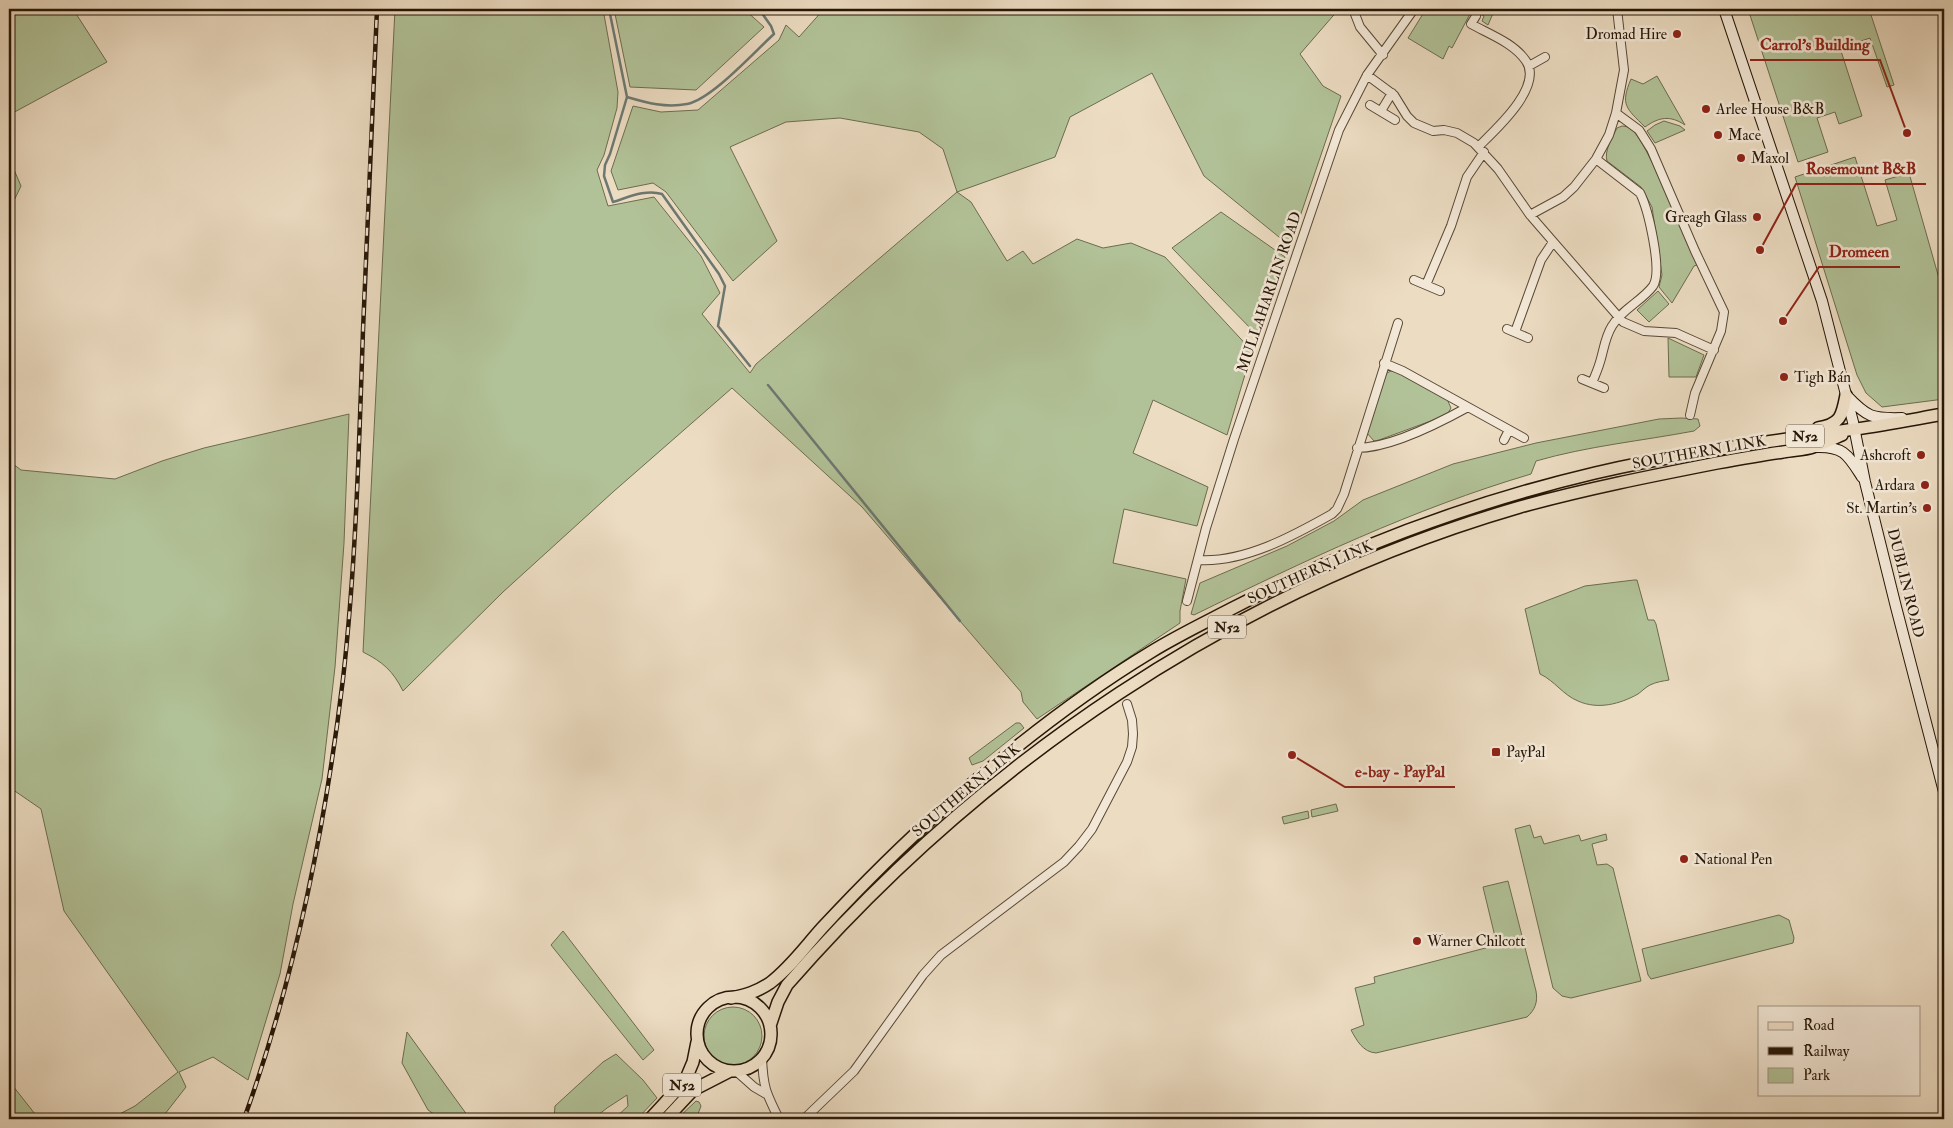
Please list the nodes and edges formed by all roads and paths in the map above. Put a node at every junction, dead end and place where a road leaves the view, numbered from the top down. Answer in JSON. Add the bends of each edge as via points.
{"nodes":[{"id":1,"x":1353,"y":9,"type":"edge"},
{"id":2,"x":1414,"y":9,"type":"edge"},
{"id":3,"x":1617,"y":9,"type":"edge"},
{"id":4,"x":1724,"y":9,"type":"edge"},
{"id":5,"x":1476,"y":16,"type":"dead end"},
{"id":6,"x":1383,"y":55,"type":"junction"},
{"id":7,"x":1545,"y":57,"type":"dead end"},
{"id":8,"x":1529,"y":66,"type":"junction"},
{"id":9,"x":1367,"y":76,"type":"junction"},
{"id":10,"x":1392,"y":93,"type":"junction"},
{"id":11,"x":1370,"y":105,"type":"dead end"},
{"id":12,"x":1381,"y":111,"type":"junction"},
{"id":13,"x":1616,"y":113,"type":"junction"},
{"id":14,"x":1395,"y":120,"type":"dead end"},
{"id":15,"x":1481,"y":150,"type":"junction"},
{"id":16,"x":1596,"y":159,"type":"junction"},
{"id":17,"x":1530,"y":215,"type":"junction"},
{"id":18,"x":1553,"y":242,"type":"junction"},
{"id":19,"x":1414,"y":280,"type":"dead end"},
{"id":20,"x":1426,"y":285,"type":"junction"},
{"id":21,"x":1440,"y":291,"type":"dead end"},
{"id":22,"x":1618,"y":318,"type":"junction"},
{"id":23,"x":1398,"y":323,"type":"dead end"},
{"id":24,"x":1528,"y":338,"type":"dead end"},
{"id":25,"x":1714,"y":350,"type":"junction"},
{"id":26,"x":1384,"y":363,"type":"junction"},
{"id":27,"x":1582,"y":379,"type":"dead end"},
{"id":28,"x":1592,"y":383,"type":"junction"},
{"id":29,"x":1604,"y":388,"type":"dead end"},
{"id":30,"x":1846,"y":395,"type":"junction"},
{"id":31,"x":1468,"y":407,"type":"junction"},
{"id":32,"x":1944,"y":414,"type":"edge"},
{"id":33,"x":1690,"y":415,"type":"dead end"},
{"id":34,"x":1918,"y":418,"type":"junction"},
{"id":35,"x":1855,"y":429,"type":"junction"},
{"id":36,"x":1509,"y":430,"type":"junction"},
{"id":37,"x":1524,"y":438,"type":"dead end"},
{"id":38,"x":1504,"y":440,"type":"dead end"},
{"id":39,"x":1755,"y":442,"type":"junction"},
{"id":40,"x":1812,"y":447,"type":"junction"},
{"id":41,"x":1357,"y":448,"type":"junction"},
{"id":42,"x":1865,"y":482,"type":"junction"},
{"id":43,"x":1198,"y":560,"type":"junction"},
{"id":44,"x":1187,"y":601,"type":"dead end"},
{"id":45,"x":1127,"y":704,"type":"dead end"},
{"id":46,"x":1944,"y":792,"type":"edge"},
{"id":47,"x":731,"y":998,"type":"junction"},
{"id":48,"x":770,"y":1026,"type":"junction"},
{"id":49,"x":697,"y":1041,"type":"junction"},
{"id":50,"x":762,"y":1057,"type":"junction"},
{"id":51,"x":733,"y":1071,"type":"junction"},
{"id":52,"x":766,"y":1094,"type":"junction"},
{"id":53,"x":650,"y":1119,"type":"edge"},
{"id":54,"x":666,"y":1119,"type":"edge"},
{"id":55,"x":779,"y":1119,"type":"edge"},
{"id":56,"x":804,"y":1119,"type":"edge"}],
"edges":[{"from":1,"to":6,"type":"street","via":[[1360,27]]},
{"from":2,"to":6,"type":"street","name":"MULLAHARLIN ROAD"},
{"from":3,"to":13,"type":"street","via":[[1624,70]]},
{"from":4,"to":30,"type":"main road","name":"DUBLIN ROAD","via":[[1822,301]]},
{"from":5,"to":8,"type":"street","via":[[1471,24],[1514,50]]},
{"from":6,"to":9,"type":"street","name":"MULLAHARLIN ROAD"},
{"from":7,"to":8,"type":"street"},
{"from":8,"to":15,"type":"street","via":[[1527,85],[1516,107]]},
{"from":9,"to":10,"type":"street"},
{"from":9,"to":43,"type":"street","name":"MULLAHARLIN ROAD","via":[[1342,123],[1322,177],[1234,438]]},
{"from":10,"to":12,"type":"street"},
{"from":10,"to":15,"type":"street","via":[[1414,123],[1433,131],[1457,133]]},
{"from":11,"to":12,"type":"street"},
{"from":12,"to":14,"type":"street"},
{"from":13,"to":16,"type":"street"},
{"from":13,"to":25,"type":"street","via":[[1634,126],[1648,143],[1722,305],[1723,324]]},
{"from":15,"to":17,"type":"street"},
{"from":15,"to":20,"type":"street","via":[[1467,177]]},
{"from":16,"to":17,"type":"street","via":[[1564,197]]},
{"from":16,"to":22,"type":"street","via":[[1640,193],[1648,211],[1655,252],[1654,285]]},
{"from":17,"to":18,"type":"street"},
{"from":18,"to":22,"type":"street"},
{"from":18,"to":24,"type":"street","via":[[1511,331]]},
{"from":19,"to":20,"type":"street"},
{"from":20,"to":21,"type":"street"},
{"from":22,"to":25,"type":"street","via":[[1636,328],[1676,333]]},
{"from":22,"to":28,"type":"street","via":[[1606,338]]},
{"from":23,"to":26,"type":"street"},
{"from":25,"to":33,"type":"street","via":[[1695,393]]},
{"from":26,"to":31,"type":"street"},
{"from":26,"to":41,"type":"street"},
{"from":27,"to":28,"type":"street"},
{"from":28,"to":29,"type":"street"},
{"from":30,"to":34,"type":"main road","via":[[1867,415]]},
{"from":30,"to":35,"type":"main road","name":"DUBLIN ROAD"},
{"from":30,"to":39,"type":"main road","via":[[1842,415],[1832,424]]},
{"from":31,"to":36,"type":"street"},
{"from":31,"to":41,"type":"street","via":[[1413,434],[1368,448]]},
{"from":32,"to":34,"type":"main road","number":"N52"},
{"from":34,"to":35,"type":"main road","number":"N52"},
{"from":35,"to":39,"type":"main road","number":"N52"},
{"from":35,"to":40,"type":"main road","name":"SOUTHERN LINK","number":"N52"},
{"from":35,"to":42,"type":"main road","name":"DUBLIN ROAD"},
{"from":36,"to":37,"type":"street"},
{"from":36,"to":38,"type":"street"},
{"from":39,"to":47,"type":"main road","name":"SOUTHERN LINK","number":"N52","via":[[1598,472],[1464,509],[1358,549],[1255,597],[1152,651],[1034,733],[944,808],[890,858],[770,983],[752,994]]},
{"from":40,"to":42,"type":"main road","via":[[1832,446],[1844,451]]},
{"from":40,"to":48,"type":"main road","name":"SOUTHERN LINK","number":"N52","via":[[1597,486],[1484,518],[1368,560],[1259,610],[1185,651],[1048,741],[923,845],[874,892],[788,985]]},
{"from":41,"to":43,"type":"street","via":[[1344,494],[1332,514],[1279,541],[1228,560]]},
{"from":42,"to":46,"type":"main road","name":"DUBLIN ROAD"},
{"from":43,"to":44,"type":"street","name":"MULLAHARLIN ROAD"},
{"from":45,"to":56,"type":"street","via":[[1132,720],[1132,747],[1092,829],[1080,846],[1064,862],[941,955],[854,1071]]},
{"from":47,"to":48,"type":"main road","via":[[741,998],[755,1005],[766,1016]]},
{"from":47,"to":49,"type":"main road","number":"N52","via":[[714,1003],[704,1012],[699,1022]]},
{"from":48,"to":50,"type":"main road","number":"N52","via":[[770,1043]]},
{"from":49,"to":51,"type":"main road","number":"N52","via":[[709,1061]]},
{"from":49,"to":53,"type":"main road","number":"N52","via":[[685,1081]]},
{"from":50,"to":51,"type":"main road","number":"N52","via":[[746,1069]]},
{"from":50,"to":52,"type":"street"},
{"from":51,"to":52,"type":"street"},
{"from":51,"to":54,"type":"main road","number":"N52","via":[[693,1090]]},
{"from":52,"to":55,"type":"street"}]}
